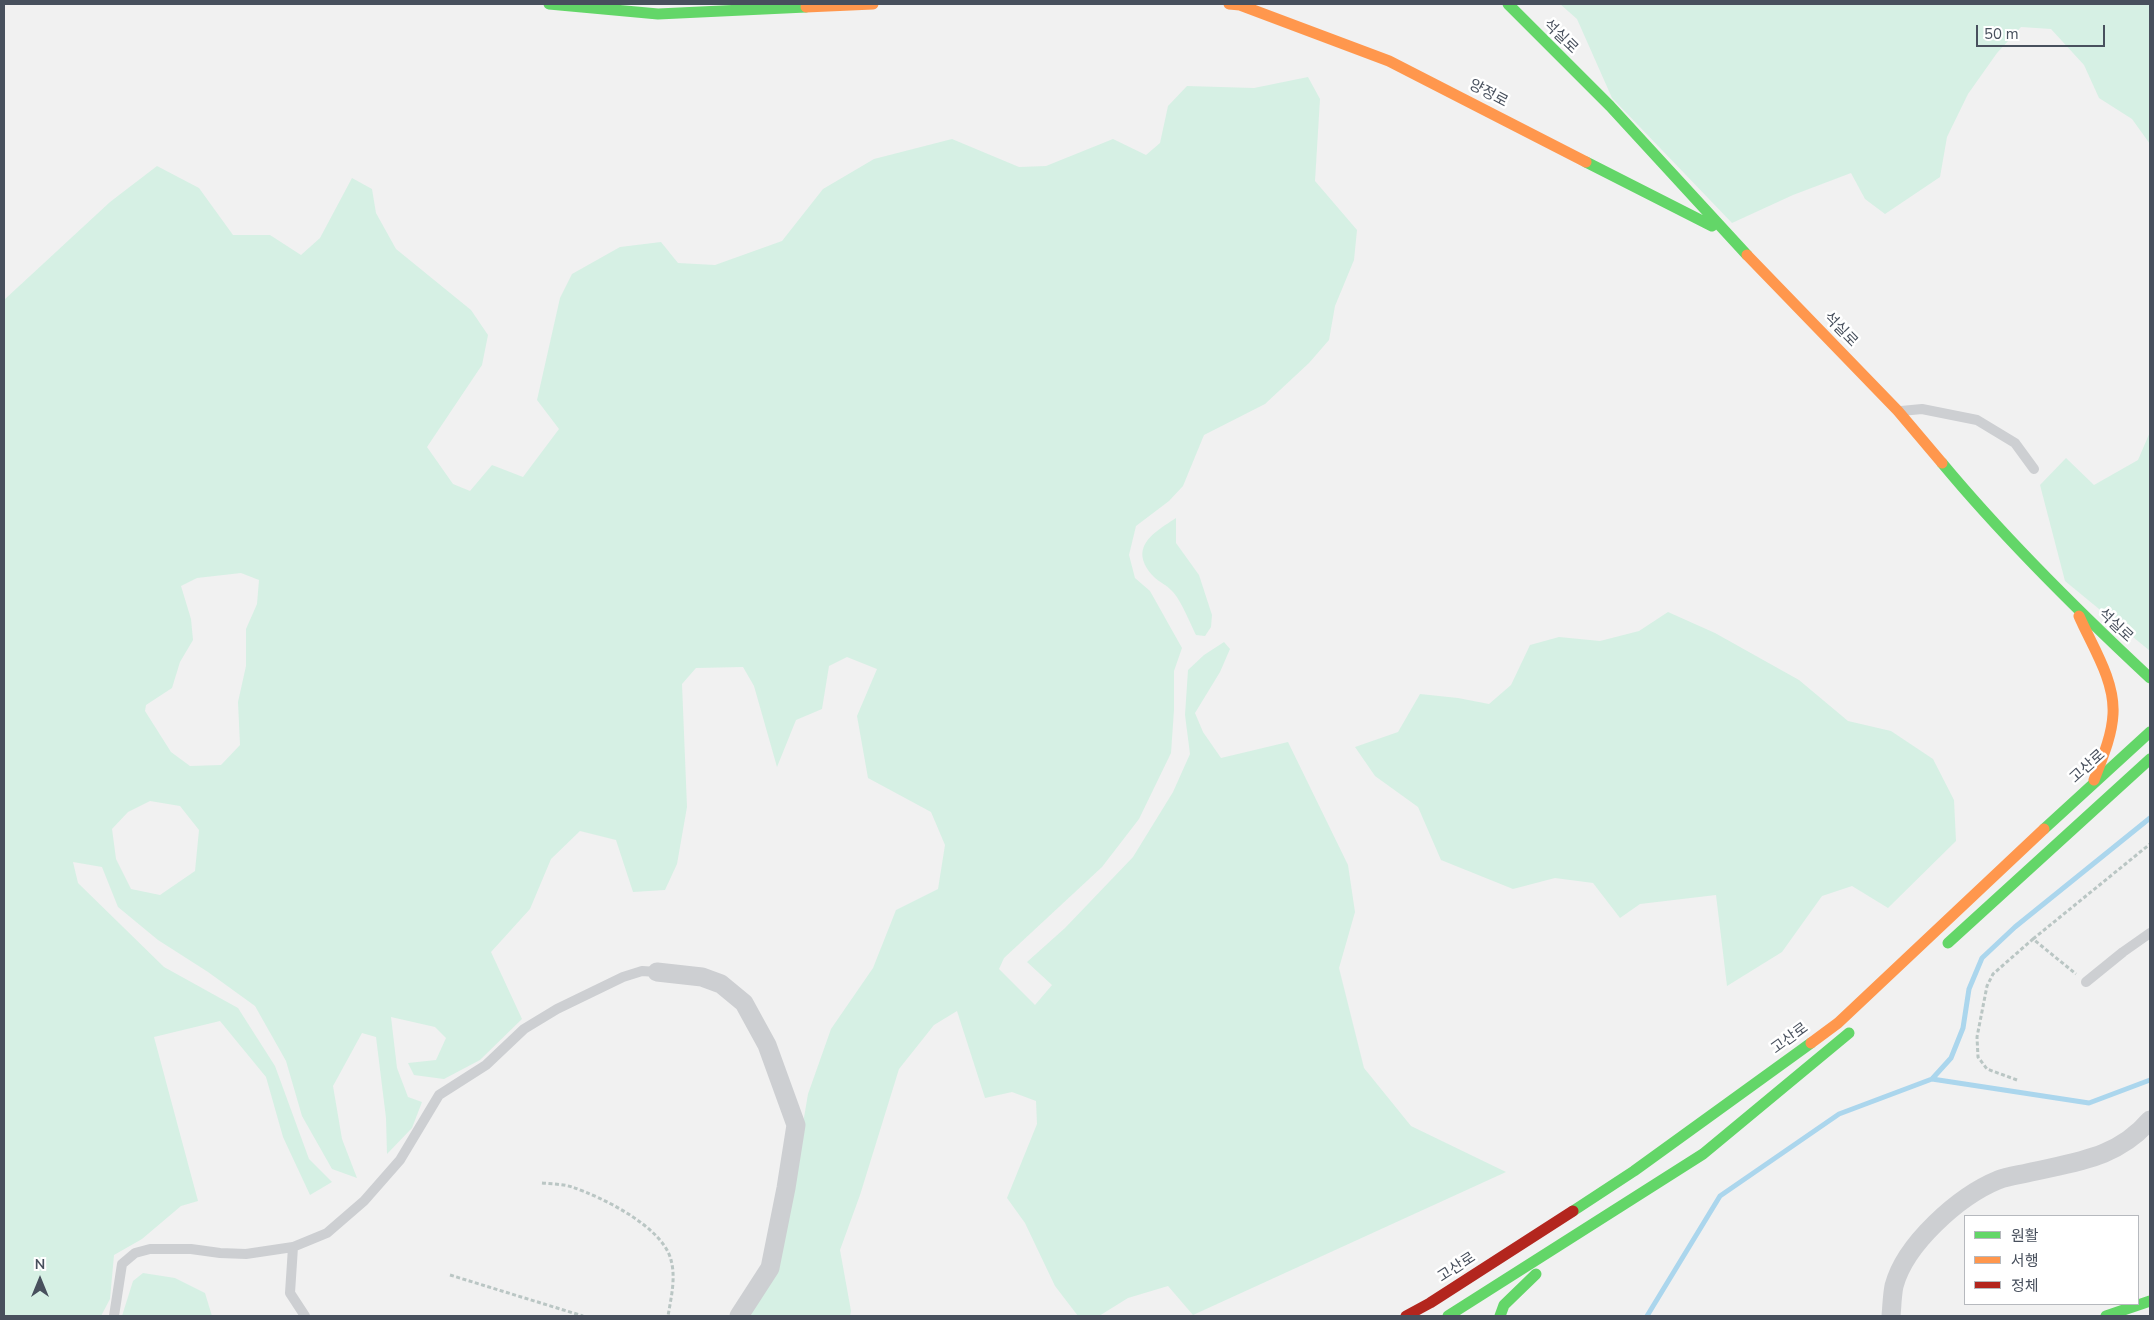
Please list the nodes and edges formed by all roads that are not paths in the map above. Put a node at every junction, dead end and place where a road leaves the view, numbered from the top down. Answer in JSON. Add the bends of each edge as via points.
{"nodes":[{"id":1,"x":549,"y":4,"type":"edge"},
{"id":2,"x":873,"y":4,"type":"edge"},
{"id":3,"x":1229,"y":4,"type":"edge"},
{"id":4,"x":1508,"y":4,"type":"edge"},
{"id":5,"x":1665,"y":167,"type":"junction"},
{"id":6,"x":1652,"y":197,"type":"junction"},
{"id":7,"x":1724,"y":232,"type":"junction"},
{"id":8,"x":1898,"y":411,"type":"junction"},
{"id":9,"x":2034,"y":469,"type":"dead end"},
{"id":10,"x":2076,"y":609,"type":"junction"},
{"id":11,"x":2150,"y":678,"type":"edge"},
{"id":12,"x":2150,"y":732,"type":"edge"},
{"id":13,"x":2150,"y":759,"type":"edge"},
{"id":14,"x":2150,"y":766,"type":"edge"},
{"id":15,"x":2136,"y":772,"type":"junction"},
{"id":16,"x":2092,"y":783,"type":"junction"},
{"id":17,"x":2150,"y":933,"type":"edge"},
{"id":18,"x":1942,"y":948,"type":"dead end"},
{"id":19,"x":657,"y":972,"type":"joint"},
{"id":20,"x":2086,"y":982,"type":"road end"},
{"id":21,"x":1856,"y":1027,"type":"dead end"},
{"id":22,"x":2150,"y":1120,"type":"edge"},
{"id":23,"x":1578,"y":1235,"type":"junction"},
{"id":24,"x":293,"y":1247,"type":"junction"},
{"id":25,"x":2138,"y":1305,"type":"edge"},
{"id":26,"x":1433,"y":1310,"type":"edge"},
{"id":27,"x":114,"y":1316,"type":"edge"},
{"id":28,"x":305,"y":1316,"type":"edge"},
{"id":29,"x":739,"y":1316,"type":"edge"},
{"id":30,"x":1406,"y":1316,"type":"edge"},
{"id":31,"x":1448,"y":1316,"type":"edge"},
{"id":32,"x":1500,"y":1316,"type":"edge"},
{"id":33,"x":1891,"y":1316,"type":"edge"},
{"id":34,"x":2106,"y":1316,"type":"edge"}],
"edges":[{"from":1,"to":2,"type":"main road","via":[[658,14]]},
{"from":3,"to":6,"type":"main road","name":"양정로","via":[[1318,33],[1408,70]]},
{"from":4,"to":5,"type":"main road","name":"석실로","via":[[1610,106]]},
{"from":5,"to":6,"type":"main road","via":[[1662,186]]},
{"from":5,"to":7,"type":"main road","name":"석실로"},
{"from":6,"to":7,"type":"main road","name":"양정로"},
{"from":7,"to":8,"type":"main road","name":"석실로"},
{"from":8,"to":9,"type":"lane","via":[[1922,409],[1976,420],[2015,443]]},
{"from":8,"to":10,"type":"main road","name":"석실로","via":[[1983,512]]},
{"from":10,"to":11,"type":"main road","name":"석실로"},
{"from":10,"to":16,"type":"main road","via":[[2107,680],[2113,708],[2107,744]]},
{"from":12,"to":16,"type":"main road","name":"고산로"},
{"from":13,"to":15,"type":"main road"},
{"from":14,"to":15,"type":"main road"},
{"from":15,"to":18,"type":"main road"},
{"from":16,"to":26,"type":"main road","name":"고산로","via":[[1838,1023],[1634,1171]]},
{"from":17,"to":20,"type":"lane"},
{"from":19,"to":24,"type":"lane","via":[[642,971],[623,976],[524,1029],[486,1066],[439,1095],[400,1160],[364,1201],[327,1233]]},
{"from":19,"to":29,"type":"street","via":[[702,977],[721,984],[744,1002],[767,1045],[796,1125],[770,1268]]},
{"from":21,"to":23,"type":"main road","via":[[1703,1154]]},
{"from":22,"to":33,"type":"street","via":[[2118,1148],[2084,1162],[1999,1179],[1962,1200],[1909,1254],[1894,1285]]},
{"from":23,"to":31,"type":"main road"},
{"from":23,"to":32,"type":"main road","via":[[1504,1305]]},
{"from":24,"to":27,"type":"lane","via":[[246,1254],[191,1249],[150,1249],[135,1253],[122,1264]]},
{"from":24,"to":28,"type":"lane","via":[[290,1293]]},
{"from":25,"to":34,"type":"main road"},
{"from":26,"to":30,"type":"main road","name":"고산로"}]}
